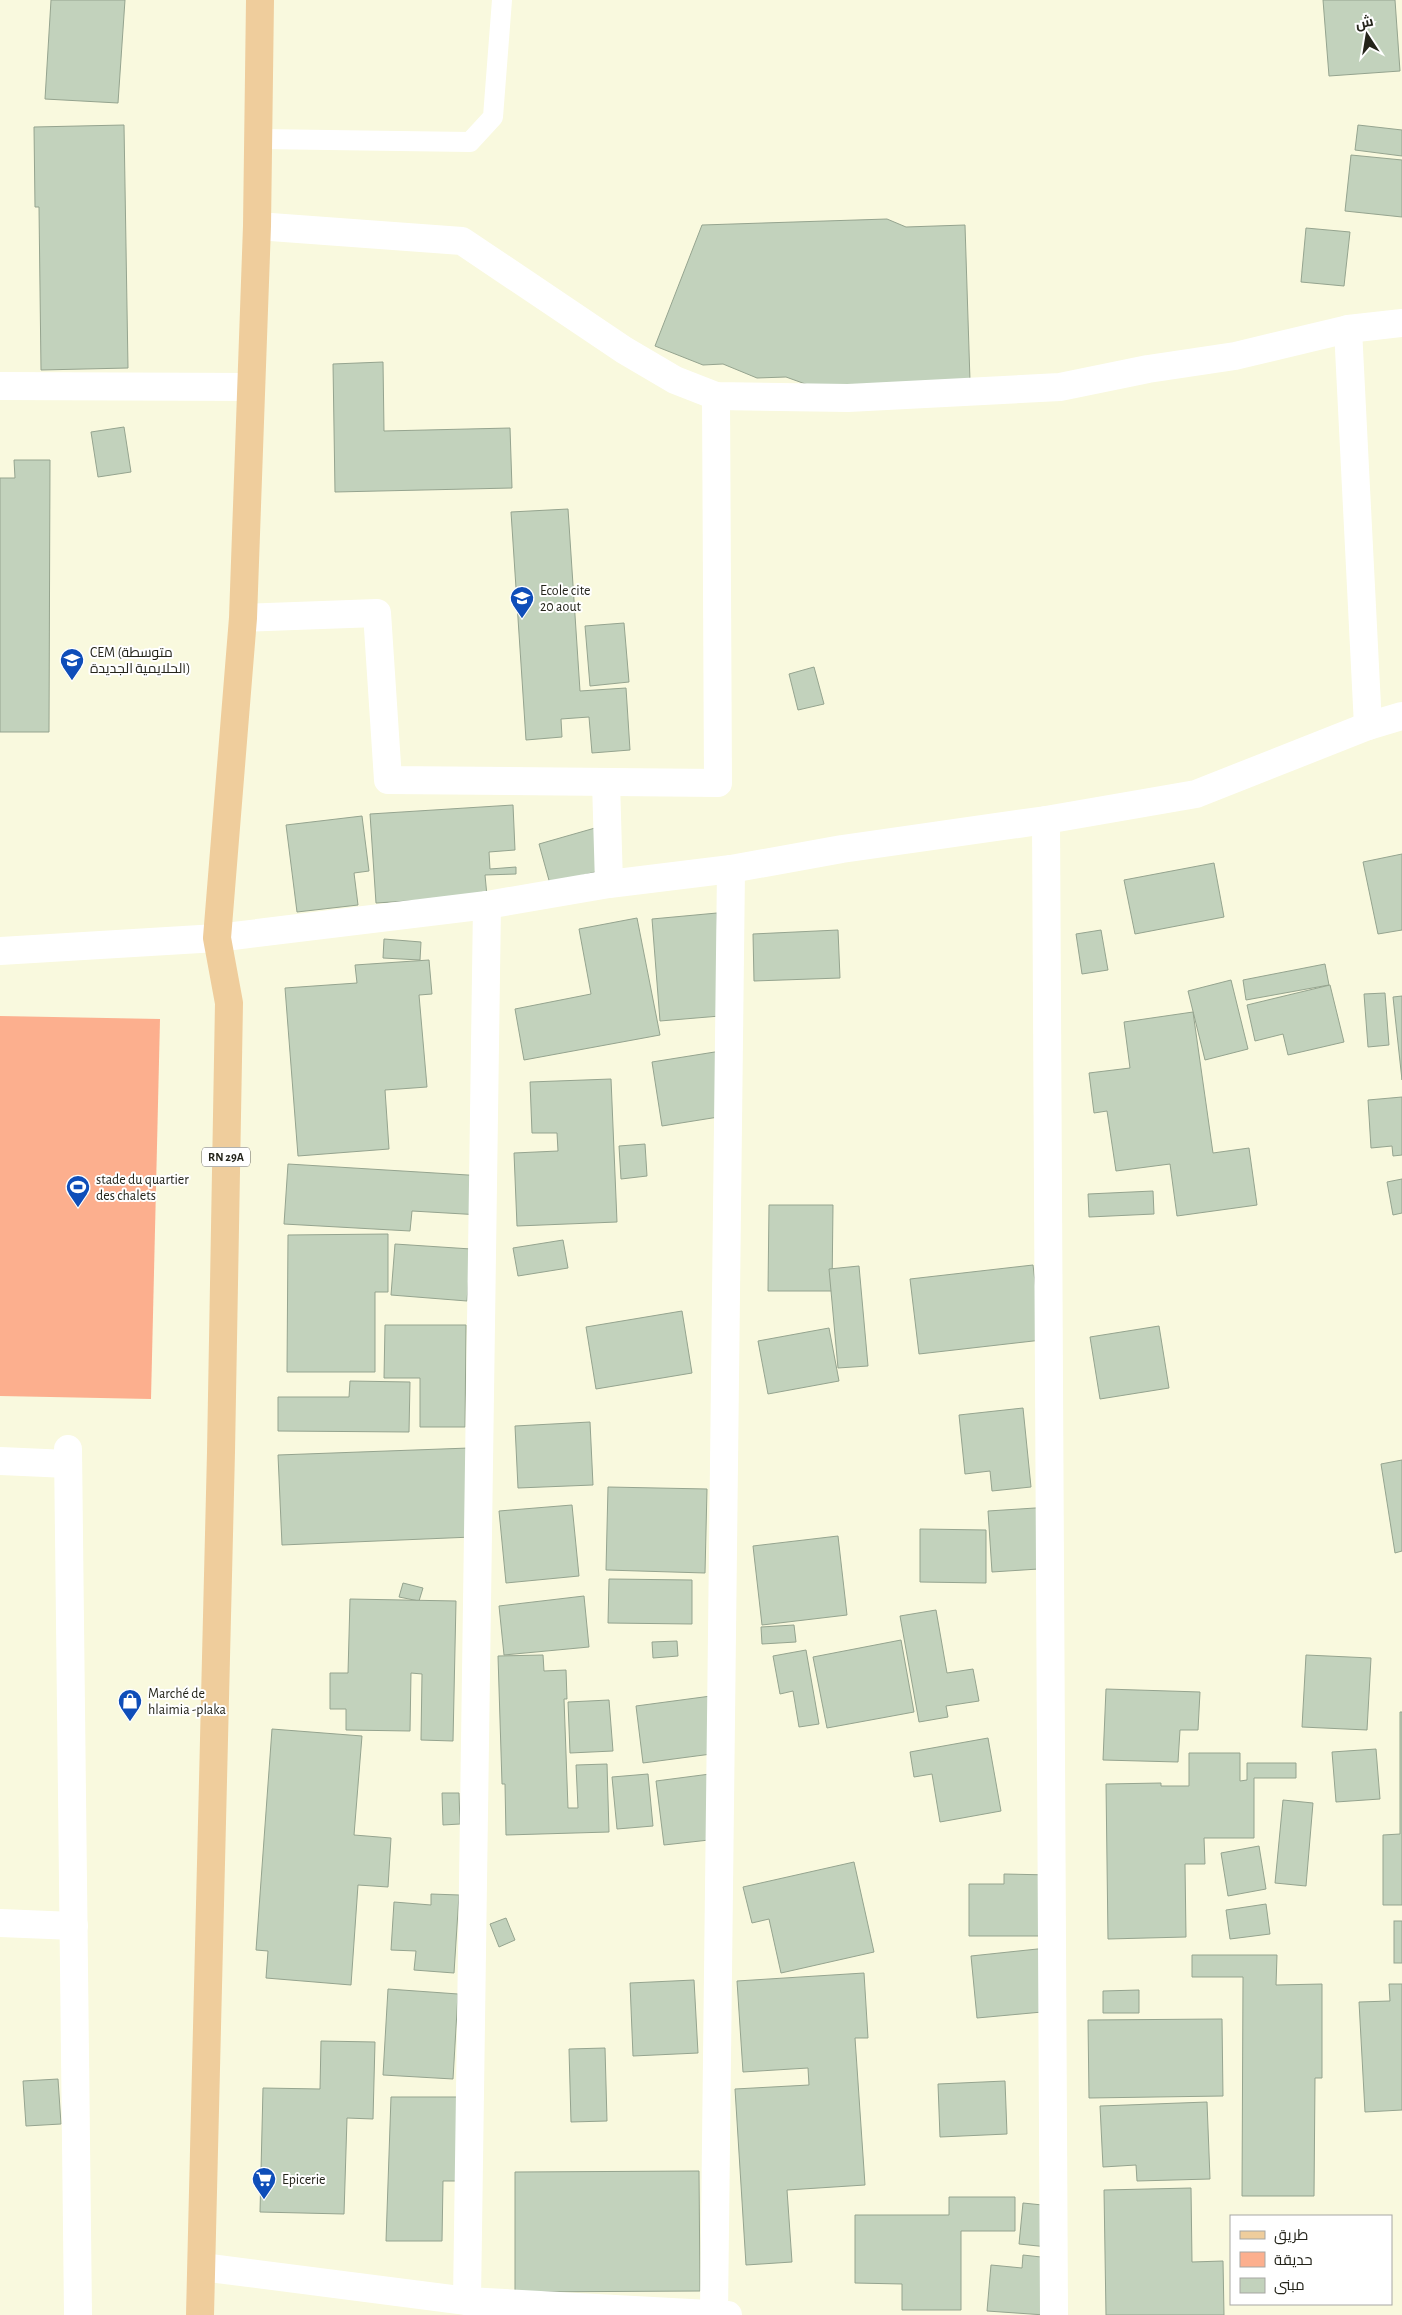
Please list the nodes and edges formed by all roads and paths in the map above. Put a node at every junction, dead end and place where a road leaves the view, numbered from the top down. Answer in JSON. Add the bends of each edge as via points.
{"nodes":[{"id":1,"x":260,"y":0,"type":"edge"},
{"id":2,"x":502,"y":0,"type":"edge"},
{"id":3,"x":258,"y":140,"type":"junction"},
{"id":4,"x":257,"y":226,"type":"junction"},
{"id":5,"x":1402,"y":323,"type":"edge"},
{"id":6,"x":1348,"y":330,"type":"junction"},
{"id":7,"x":0,"y":386,"type":"edge"},
{"id":8,"x":251,"y":387,"type":"junction"},
{"id":9,"x":716,"y":396,"type":"junction"},
{"id":10,"x":242,"y":618,"type":"junction"},
{"id":11,"x":1402,"y":716,"type":"edge"},
{"id":12,"x":1368,"y":726,"type":"junction"},
{"id":13,"x":606,"y":782,"type":"junction"},
{"id":14,"x":1046,"y":820,"type":"junction"},
{"id":15,"x":732,"y":868,"type":"junction"},
{"id":16,"x":609,"y":884,"type":"junction"},
{"id":17,"x":487,"y":904,"type":"junction"},
{"id":18,"x":217,"y":938,"type":"junction"},
{"id":19,"x":0,"y":951,"type":"edge"},
{"id":20,"x":0,"y":1461,"type":"edge"},
{"id":21,"x":0,"y":1923,"type":"edge"},
{"id":22,"x":74,"y":1926,"type":"junction"},
{"id":23,"x":202,"y":2267,"type":"junction"},
{"id":24,"x":467,"y":2301,"type":"junction"},
{"id":25,"x":721,"y":2314,"type":"edge"},
{"id":26,"x":78,"y":2315,"type":"edge"},
{"id":27,"x":200,"y":2315,"type":"edge"},
{"id":28,"x":1054,"y":2315,"type":"edge"}],
"edges":[{"from":1,"to":3,"type":"main road","number":"RN 29A"},
{"from":2,"to":3,"type":"lane","via":[[493,117],[470,142]]},
{"from":3,"to":4,"type":"main road","number":"RN 29A"},
{"from":4,"to":8,"type":"main road","number":"RN 29A"},
{"from":4,"to":9,"type":"street","via":[[462,241],[624,350],[675,380]]},
{"from":5,"to":6,"type":"street"},
{"from":6,"to":9,"type":"street","via":[[1235,356],[1060,387],[848,398]]},
{"from":6,"to":12,"type":"street"},
{"from":7,"to":8,"type":"street"},
{"from":8,"to":10,"type":"main road","number":"RN 29A"},
{"from":9,"to":13,"type":"street","via":[[718,783]]},
{"from":10,"to":13,"type":"street","via":[[377,612],[388,780]]},
{"from":10,"to":18,"type":"main road","number":"RN 29A"},
{"from":11,"to":12,"type":"street"},
{"from":12,"to":14,"type":"street","via":[[1196,794]]},
{"from":13,"to":16,"type":"street"},
{"from":14,"to":15,"type":"street"},
{"from":14,"to":28,"type":"street"},
{"from":15,"to":16,"type":"street"},
{"from":15,"to":25,"type":"street"},
{"from":16,"to":17,"type":"street"},
{"from":17,"to":18,"type":"street"},
{"from":17,"to":24,"type":"street"},
{"from":18,"to":19,"type":"street"},
{"from":18,"to":23,"type":"main road","number":"RN 29A","via":[[228,1003]]},
{"from":20,"to":22,"type":"street","via":[[68,1456]]},
{"from":21,"to":22,"type":"street"},
{"from":22,"to":26,"type":"street"},
{"from":23,"to":24,"type":"street"},
{"from":23,"to":27,"type":"main road","number":"RN 29A"},
{"from":24,"to":25,"type":"street"}]}
